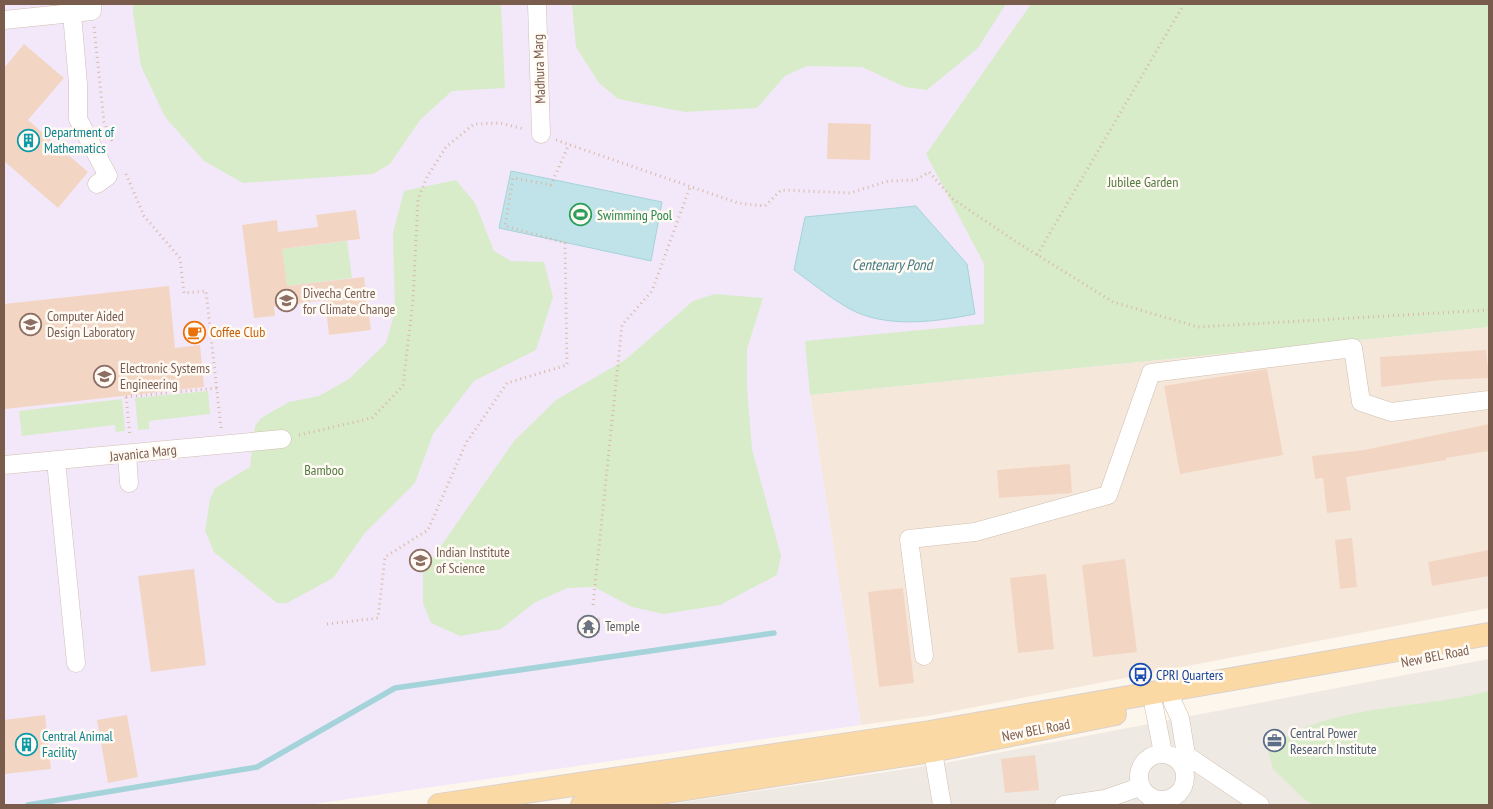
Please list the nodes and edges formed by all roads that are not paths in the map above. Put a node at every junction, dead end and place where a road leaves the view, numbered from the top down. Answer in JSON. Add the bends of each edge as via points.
{"nodes":[{"id":1,"x":537,"y":4,"type":"edge"},
{"id":2,"x":92,"y":8,"type":"edge"},
{"id":3,"x":72,"y":13,"type":"junction"},
{"id":4,"x":4,"y":20,"type":"edge"},
{"id":5,"x":541,"y":134,"type":"road end"},
{"id":6,"x":98,"y":184,"type":"dead end"},
{"id":7,"x":1489,"y":400,"type":"edge"},
{"id":8,"x":282,"y":439,"type":"road end"},
{"id":9,"x":129,"y":454,"type":"junction"},
{"id":10,"x":56,"y":461,"type":"junction"},
{"id":11,"x":4,"y":465,"type":"edge"},
{"id":12,"x":129,"y":483,"type":"dead end"},
{"id":13,"x":1489,"y":634,"type":"edge"},
{"id":14,"x":1489,"y":646,"type":"edge"},
{"id":15,"x":924,"y":656,"type":"dead end"},
{"id":16,"x":76,"y":663,"type":"dead end"},
{"id":17,"x":1163,"y":705,"type":"junction"},
{"id":18,"x":931,"y":741,"type":"junction"},
{"id":19,"x":1163,"y":753,"type":"junction"},
{"id":20,"x":1140,"y":787,"type":"junction"},
{"id":21,"x":1173,"y":802,"type":"edge"},
{"id":22,"x":439,"y":805,"type":"edge"},
{"id":23,"x":582,"y":805,"type":"edge"},
{"id":24,"x":942,"y":805,"type":"edge"},
{"id":25,"x":1064,"y":805,"type":"edge"},
{"id":26,"x":1260,"y":805,"type":"edge"}],
"edges":[{"from":1,"to":5,"type":"lane","name":"Madhura Marg"},
{"from":2,"to":3,"type":"lane"},
{"from":3,"to":4,"type":"lane"},
{"from":3,"to":6,"type":"lane","via":[[78,119],[108,176]]},
{"from":7,"to":15,"type":"lane","via":[[1391,412],[1361,402],[1353,348],[1152,373],[1108,495],[975,532],[909,539]]},
{"from":8,"to":9,"type":"lane","name":"Javanica Marg"},
{"from":9,"to":10,"type":"lane","name":"Javanica Marg"},
{"from":9,"to":12,"type":"lane"},
{"from":10,"to":11,"type":"lane","name":"Javanica Marg"},
{"from":10,"to":16,"type":"lane"},
{"from":13,"to":18,"type":"main road","name":"New BEL Road"},
{"from":14,"to":17,"type":"main road","name":"New BEL Road"},
{"from":17,"to":18,"type":"main road","name":"New BEL Road"},
{"from":17,"to":19,"type":"lane"},
{"from":17,"to":26,"type":"lane","via":[[1180,718],[1186,755]]},
{"from":18,"to":22,"type":"main road"},
{"from":18,"to":23,"type":"main road","name":"New BEL Road"},
{"from":18,"to":24,"type":"lane"},
{"from":19,"to":20,"type":"lane","via":[[1155,754],[1142,764],[1138,779]]},
{"from":19,"to":21,"type":"lane","via":[[1177,759],[1184,772],[1182,787]]},
{"from":20,"to":21,"type":"lane","via":[[1158,800]]},
{"from":20,"to":25,"type":"lane","via":[[1105,799]]}]}
